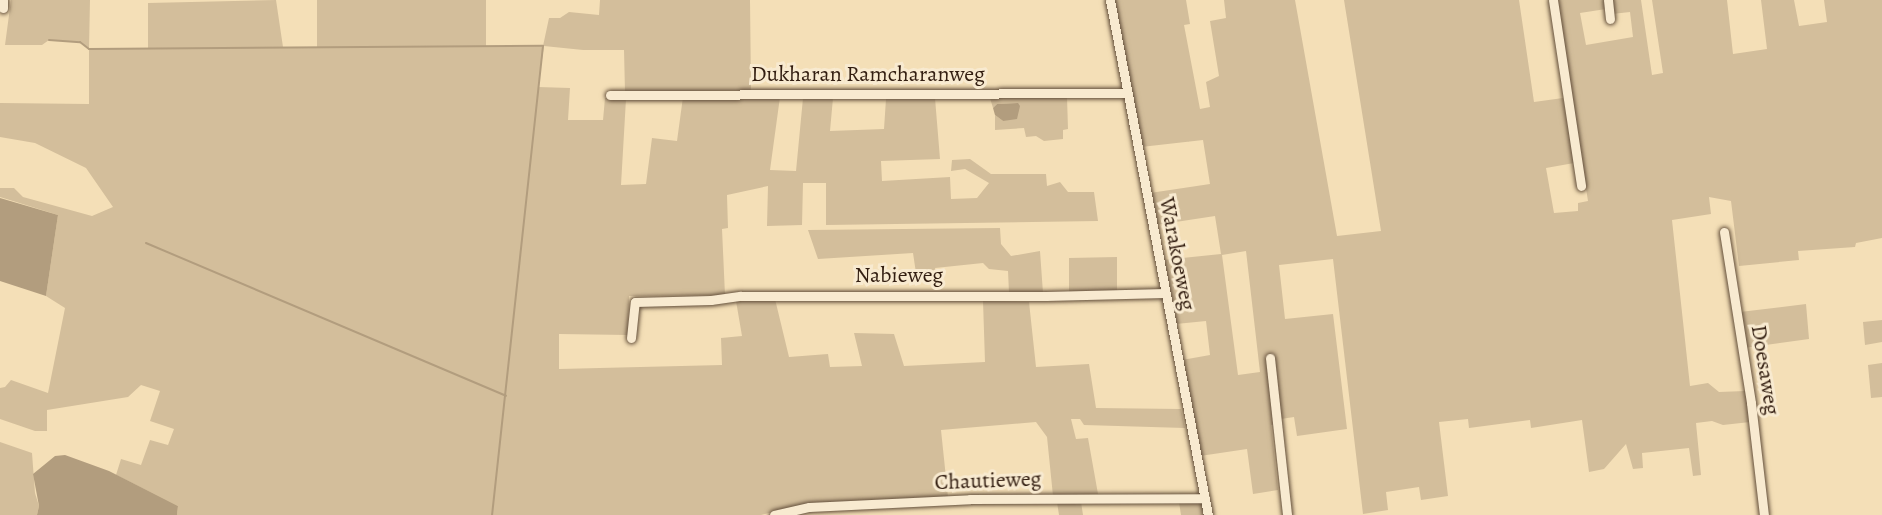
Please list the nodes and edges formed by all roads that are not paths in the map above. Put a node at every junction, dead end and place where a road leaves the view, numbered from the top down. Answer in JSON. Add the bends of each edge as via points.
{"nodes":[{"id":1,"x":1110,"y":0,"type":"edge"},
{"id":2,"x":1553,"y":0,"type":"edge"},
{"id":3,"x":1608,"y":0,"type":"edge"},
{"id":4,"x":1610,"y":19,"type":"dead end"},
{"id":5,"x":1127,"y":93,"type":"junction"},
{"id":6,"x":610,"y":95,"type":"dead end"},
{"id":7,"x":1581,"y":186,"type":"dead end"},
{"id":8,"x":1724,"y":232,"type":"dead end"},
{"id":9,"x":1165,"y":293,"type":"junction"},
{"id":10,"x":631,"y":338,"type":"dead end"},
{"id":11,"x":1270,"y":358,"type":"dead end"},
{"id":12,"x":1205,"y":498,"type":"junction"},
{"id":13,"x":774,"y":515,"type":"edge"},
{"id":14,"x":1208,"y":515,"type":"edge"},
{"id":15,"x":1287,"y":515,"type":"edge"},
{"id":16,"x":1764,"y":515,"type":"edge"}],
"edges":[{"from":1,"to":5,"type":"street","name":"Warakoeweg"},
{"from":2,"to":7,"type":"street"},
{"from":3,"to":4,"type":"street"},
{"from":5,"to":6,"type":"street","name":"Dukharan Ramcharanweg"},
{"from":5,"to":9,"type":"street","name":"Warakoeweg"},
{"from":8,"to":16,"type":"street","name":"Doesaweg","via":[[1758,449]]},
{"from":9,"to":10,"type":"street","name":"Nabieweg","via":[[741,296],[633,303]]},
{"from":9,"to":12,"type":"street","name":"Warakoeweg"},
{"from":11,"to":15,"type":"street"},
{"from":12,"to":13,"type":"street","name":"Chautieweg","via":[[970,499],[809,507]]},
{"from":12,"to":14,"type":"street","name":"Warakoeweg"}]}
